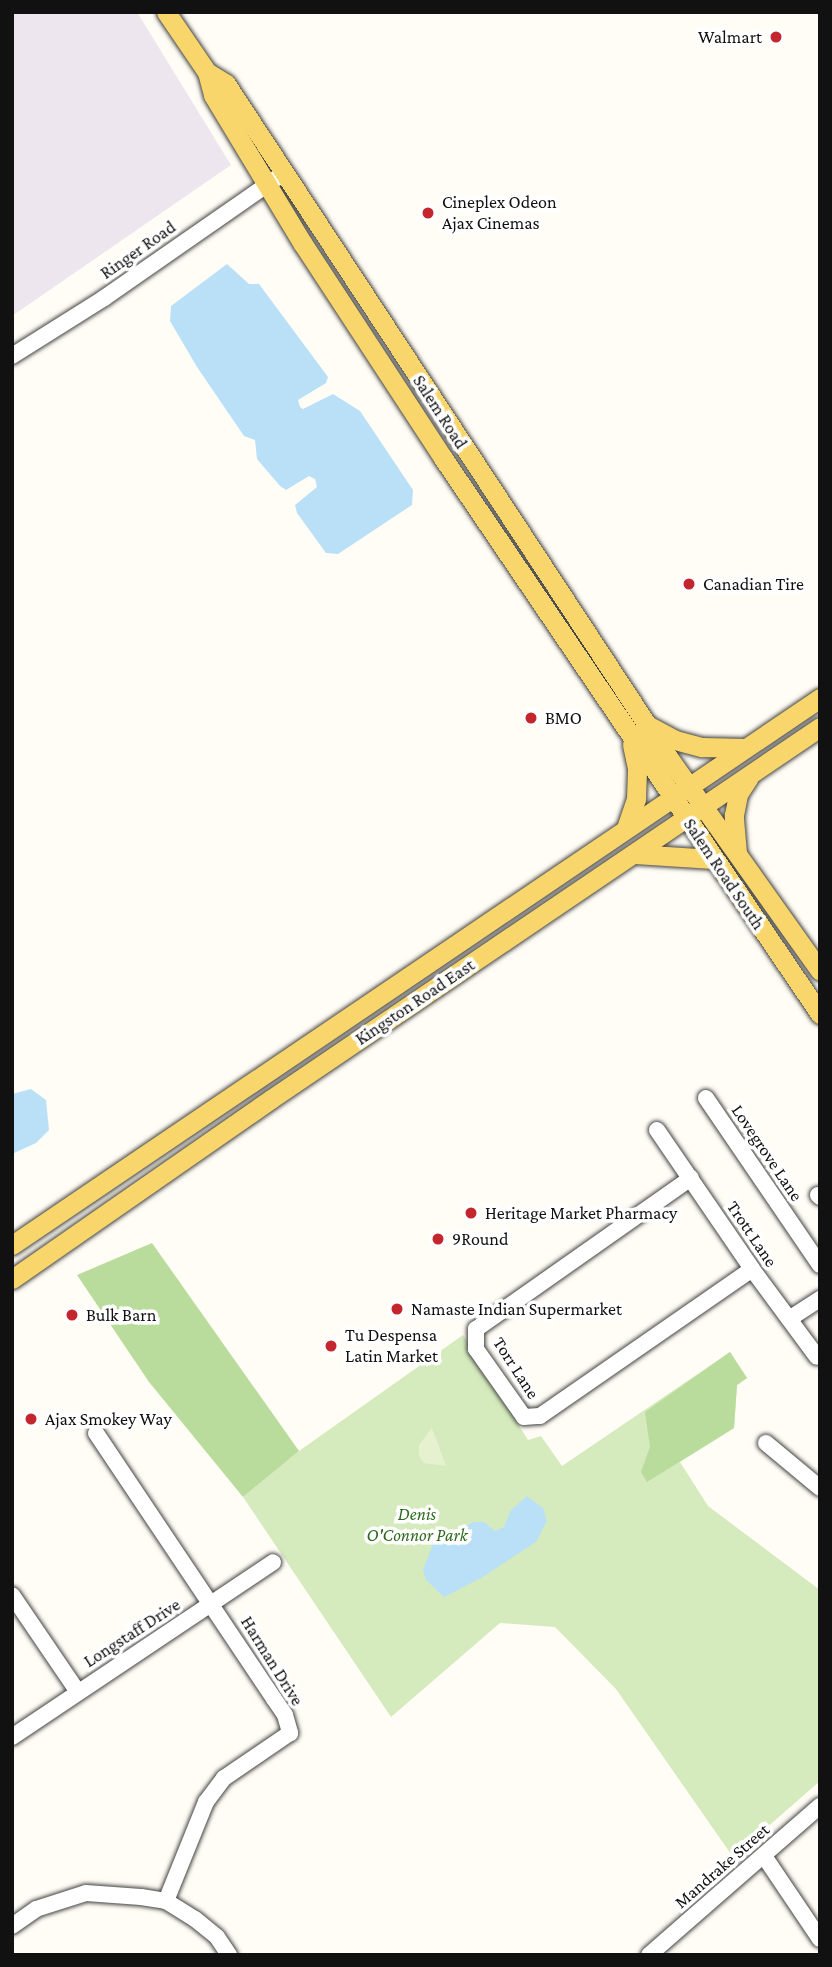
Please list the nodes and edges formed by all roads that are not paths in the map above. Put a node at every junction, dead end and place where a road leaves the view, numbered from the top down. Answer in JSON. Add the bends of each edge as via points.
{"nodes":[{"id":1,"x":166,"y":12,"type":"edge"},
{"id":2,"x":207,"y":72,"type":"junction"},
{"id":3,"x":284,"y":173,"type":"junction"},
{"id":4,"x":266,"y":184,"type":"junction"},
{"id":5,"x":12,"y":356,"type":"edge"},
{"id":6,"x":820,"y":698,"type":"edge"},
{"id":7,"x":647,"y":725,"type":"junction"},
{"id":8,"x":820,"y":727,"type":"edge"},
{"id":9,"x":629,"y":734,"type":"junction"},
{"id":10,"x":746,"y":748,"type":"junction"},
{"id":11,"x":668,"y":757,"type":"joint"},
{"id":12,"x":749,"y":776,"type":"junction"},
{"id":13,"x":689,"y":785,"type":"junction"},
{"id":14,"x":671,"y":796,"type":"junction"},
{"id":15,"x":703,"y":807,"type":"junction"},
{"id":16,"x":686,"y":820,"type":"junction"},
{"id":17,"x":626,"y":828,"type":"junction"},
{"id":18,"x":737,"y":853,"type":"junction"},
{"id":19,"x":635,"y":854,"type":"junction"},
{"id":20,"x":713,"y":859,"type":"junction"},
{"id":21,"x":820,"y":971,"type":"edge"},
{"id":22,"x":820,"y":1014,"type":"edge"},
{"id":23,"x":706,"y":1098,"type":"dead end"},
{"id":24,"x":657,"y":1130,"type":"dead end"},
{"id":25,"x":691,"y":1178,"type":"junction"},
{"id":26,"x":12,"y":1245,"type":"edge"},
{"id":27,"x":820,"y":1265,"type":"edge"},
{"id":28,"x":752,"y":1269,"type":"junction"},
{"id":29,"x":12,"y":1279,"type":"edge"},
{"id":30,"x":820,"y":1299,"type":"edge"},
{"id":31,"x":789,"y":1319,"type":"junction"},
{"id":32,"x":817,"y":1357,"type":"dead end"},
{"id":33,"x":96,"y":1433,"type":"dead end"},
{"id":34,"x":766,"y":1443,"type":"dead end"},
{"id":35,"x":820,"y":1488,"type":"edge"},
{"id":36,"x":273,"y":1562,"type":"dead end"},
{"id":37,"x":12,"y":1595,"type":"edge"},
{"id":38,"x":212,"y":1604,"type":"junction"},
{"id":39,"x":78,"y":1692,"type":"junction"},
{"id":40,"x":12,"y":1737,"type":"edge"},
{"id":41,"x":820,"y":1807,"type":"edge"},
{"id":42,"x":764,"y":1856,"type":"junction"},
{"id":43,"x":166,"y":1901,"type":"junction"},
{"id":44,"x":12,"y":1926,"type":"edge"},
{"id":45,"x":820,"y":1939,"type":"edge"},
{"id":46,"x":229,"y":1955,"type":"edge"},
{"id":47,"x":649,"y":1955,"type":"edge"}],
"edges":[{"from":1,"to":2,"type":"main road","name":"Salem Road"},
{"from":2,"to":3,"type":"main road","name":"Salem Road","via":[[226,84]]},
{"from":2,"to":4,"type":"main road","name":"Salem Road","via":[[213,95]]},
{"from":3,"to":4,"type":"street","name":"Ringer Road"},
{"from":3,"to":7,"type":"main road","name":"Salem Road"},
{"from":4,"to":5,"type":"street","name":"Ringer Road","via":[[104,298]]},
{"from":4,"to":9,"type":"main road","name":"Salem Road"},
{"from":6,"to":10,"type":"main road","name":"Kingston Road East"},
{"from":7,"to":10,"type":"main road","via":[[675,740],[702,747]]},
{"from":7,"to":11,"type":"main road","name":"Salem Road"},
{"from":8,"to":12,"type":"main road","name":"Kingston Road East"},
{"from":9,"to":14,"type":"main road","name":"Salem Road South"},
{"from":9,"to":17,"type":"main road","via":[[638,768],[636,799]]},
{"from":10,"to":13,"type":"main road","name":"Kingston Road East"},
{"from":11,"to":13,"type":"main road","name":"Salem Road South"},
{"from":12,"to":15,"type":"main road","name":"Kingston Road East"},
{"from":12,"to":18,"type":"main road","via":[[738,794],[734,815]]},
{"from":13,"to":14,"type":"main road","name":"Kingston Road East"},
{"from":13,"to":15,"type":"main road","name":"Salem Road South"},
{"from":14,"to":16,"type":"main road","name":"Salem Road South"},
{"from":14,"to":17,"type":"main road","name":"Kingston Road East"},
{"from":15,"to":16,"type":"main road","name":"Kingston Road East"},
{"from":15,"to":18,"type":"main road","name":"Salem Road South"},
{"from":16,"to":19,"type":"main road","name":"Kingston Road East"},
{"from":16,"to":20,"type":"main road","name":"Salem Road South"},
{"from":17,"to":26,"type":"main road","name":"Kingston Road East"},
{"from":18,"to":21,"type":"main road","name":"Salem Road South"},
{"from":19,"to":20,"type":"main road"},
{"from":19,"to":29,"type":"main road","name":"Kingston Road East"},
{"from":20,"to":22,"type":"main road","name":"Salem Road South"},
{"from":23,"to":27,"type":"street","name":"Lovegrove Lane"},
{"from":24,"to":25,"type":"street","name":"Trott Lane"},
{"from":25,"to":28,"type":"street","name":"Trott Lane"},
{"from":25,"to":28,"type":"street","name":"Torr Lane","via":[[476,1329],[476,1349],[524,1417],[540,1416]]},
{"from":28,"to":31,"type":"street","name":"Trott Lane"},
{"from":30,"to":31,"type":"street"},
{"from":31,"to":32,"type":"street","name":"Trott Lane"},
{"from":33,"to":38,"type":"street","name":"Harman Drive"},
{"from":34,"to":35,"type":"street"},
{"from":36,"to":38,"type":"street","name":"Longstaff Drive"},
{"from":37,"to":39,"type":"street"},
{"from":38,"to":39,"type":"street","name":"Longstaff Drive"},
{"from":38,"to":43,"type":"street","name":"Harman Drive","via":[[285,1715],[290,1733],[224,1778],[206,1802]]},
{"from":39,"to":40,"type":"street","name":"Longstaff Drive"},
{"from":41,"to":42,"type":"street","name":"Mandrake Street"},
{"from":42,"to":45,"type":"street"},
{"from":42,"to":47,"type":"street","name":"Mandrake Street"},
{"from":43,"to":44,"type":"street","via":[[86,1893],[36,1909]]},
{"from":43,"to":46,"type":"street","via":[[217,1937]]}]}
